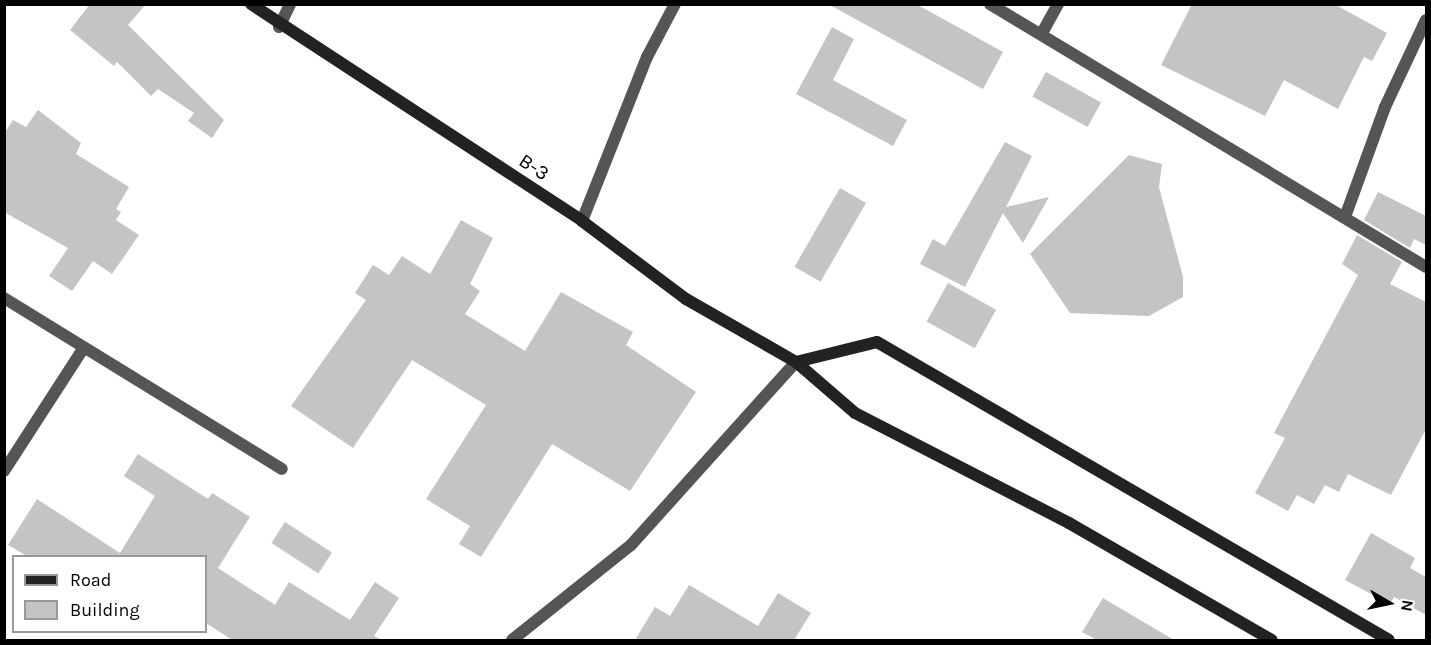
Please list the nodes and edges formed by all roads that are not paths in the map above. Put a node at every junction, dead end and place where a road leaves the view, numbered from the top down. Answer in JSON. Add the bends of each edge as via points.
{"nodes":[{"id":1,"x":251,"y":4,"type":"edge"},
{"id":2,"x":290,"y":4,"type":"edge"},
{"id":3,"x":675,"y":4,"type":"edge"},
{"id":4,"x":990,"y":4,"type":"edge"},
{"id":5,"x":1058,"y":4,"type":"edge"},
{"id":6,"x":1426,"y":20,"type":"edge"},
{"id":7,"x":279,"y":27,"type":"junction"},
{"id":8,"x":1042,"y":33,"type":"junction"},
{"id":9,"x":1345,"y":217,"type":"junction"},
{"id":10,"x":582,"y":221,"type":"junction"},
{"id":11,"x":1426,"y":267,"type":"edge"},
{"id":12,"x":4,"y":298,"type":"edge"},
{"id":13,"x":83,"y":349,"type":"junction"},
{"id":14,"x":796,"y":362,"type":"junction"},
{"id":15,"x":282,"y":469,"type":"dead end"},
{"id":16,"x":4,"y":471,"type":"edge"},
{"id":17,"x":512,"y":640,"type":"edge"},
{"id":18,"x":1272,"y":640,"type":"edge"},
{"id":19,"x":1389,"y":640,"type":"edge"}],
"edges":[{"from":1,"to":7,"type":"main road","name":"B-3"},
{"from":2,"to":7,"type":"street"},
{"from":3,"to":10,"type":"street","via":[[647,57]]},
{"from":4,"to":8,"type":"street"},
{"from":5,"to":8,"type":"street"},
{"from":6,"to":9,"type":"street","via":[[1385,107]]},
{"from":7,"to":10,"type":"main road","name":"B-3"},
{"from":8,"to":9,"type":"street"},
{"from":9,"to":11,"type":"street"},
{"from":10,"to":14,"type":"main road","name":"B-3","via":[[686,299]]},
{"from":12,"to":13,"type":"street"},
{"from":13,"to":15,"type":"street"},
{"from":13,"to":16,"type":"street"},
{"from":14,"to":17,"type":"street","via":[[631,545]]},
{"from":14,"to":18,"type":"main road","name":"B-3","via":[[855,413],[1069,523]]},
{"from":14,"to":19,"type":"main road","via":[[877,342]]}]}
